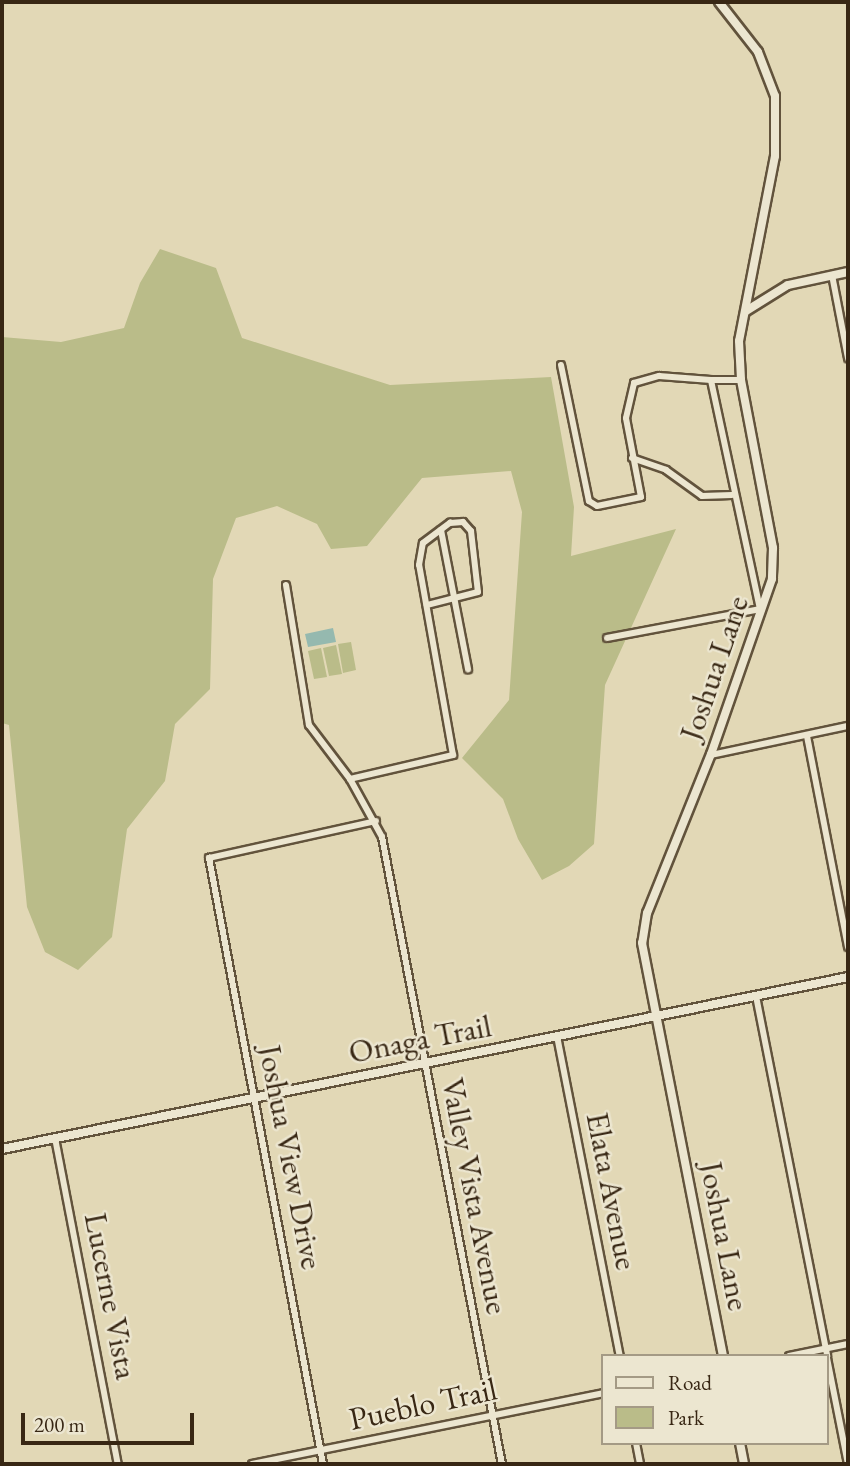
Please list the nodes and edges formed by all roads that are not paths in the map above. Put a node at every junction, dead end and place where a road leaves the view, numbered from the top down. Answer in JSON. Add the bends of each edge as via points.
{"nodes":[{"id":1,"x":719,"y":2,"type":"edge"},
{"id":2,"x":848,"y":272,"type":"edge"},
{"id":3,"x":832,"y":275,"type":"junction"},
{"id":4,"x":746,"y":311,"type":"junction"},
{"id":5,"x":848,"y":358,"type":"edge"},
{"id":6,"x":561,"y":365,"type":"dead end"},
{"id":7,"x":711,"y":380,"type":"junction"},
{"id":8,"x":741,"y":380,"type":"junction"},
{"id":9,"x":632,"y":458,"type":"junction"},
{"id":10,"x":733,"y":495,"type":"junction"},
{"id":11,"x":441,"y":530,"type":"junction"},
{"id":12,"x":286,"y":585,"type":"dead end"},
{"id":13,"x":453,"y":599,"type":"junction"},
{"id":14,"x":427,"y":605,"type":"junction"},
{"id":15,"x":760,"y":609,"type":"junction"},
{"id":16,"x":607,"y":638,"type":"dead end"},
{"id":17,"x":468,"y":669,"type":"dead end"},
{"id":18,"x":848,"y":726,"type":"edge"},
{"id":19,"x":807,"y":736,"type":"junction"},
{"id":20,"x":711,"y":755,"type":"junction"},
{"id":21,"x":349,"y":779,"type":"junction"},
{"id":22,"x":376,"y":821,"type":"junction"},
{"id":23,"x":848,"y":947,"type":"edge"},
{"id":24,"x":848,"y":977,"type":"edge"},
{"id":25,"x":756,"y":996,"type":"junction"},
{"id":26,"x":657,"y":1017,"type":"junction"},
{"id":27,"x":557,"y":1036,"type":"junction"},
{"id":28,"x":425,"y":1062,"type":"junction"},
{"id":29,"x":255,"y":1097,"type":"junction"},
{"id":30,"x":55,"y":1138,"type":"junction"},
{"id":31,"x":2,"y":1149,"type":"edge"},
{"id":32,"x":848,"y":1344,"type":"edge"},
{"id":33,"x":620,"y":1354,"type":"edge"},
{"id":34,"x":723,"y":1354,"type":"edge"},
{"id":35,"x":826,"y":1354,"type":"edge"},
{"id":36,"x":829,"y":1369,"type":"edge"},
{"id":37,"x":602,"y":1393,"type":"edge"},
{"id":38,"x":492,"y":1415,"type":"junction"},
{"id":39,"x":636,"y":1445,"type":"edge"},
{"id":40,"x":740,"y":1445,"type":"edge"},
{"id":41,"x":320,"y":1450,"type":"junction"},
{"id":42,"x":118,"y":1464,"type":"edge"},
{"id":43,"x":252,"y":1464,"type":"edge"},
{"id":44,"x":323,"y":1464,"type":"edge"},
{"id":45,"x":502,"y":1464,"type":"edge"},
{"id":46,"x":640,"y":1464,"type":"edge"},
{"id":47,"x":744,"y":1464,"type":"edge"},
{"id":48,"x":848,"y":1464,"type":"edge"}],
"edges":[{"from":1,"to":4,"type":"main road","name":"Joshua Lane","via":[[758,51],[775,96],[775,156]]},
{"from":2,"to":3,"type":"main road"},
{"from":3,"to":4,"type":"main road","via":[[789,285]]},
{"from":3,"to":5,"type":"street"},
{"from":4,"to":8,"type":"main road","name":"Joshua Lane","via":[[739,341]]},
{"from":6,"to":9,"type":"street","via":[[589,502],[597,506],[641,497]]},
{"from":7,"to":8,"type":"street"},
{"from":7,"to":9,"type":"street","via":[[659,376],[634,383],[626,418]]},
{"from":7,"to":10,"type":"street"},
{"from":8,"to":15,"type":"main road","name":"Joshua Lane","via":[[773,548],[772,579]]},
{"from":9,"to":10,"type":"street","via":[[666,470],[702,496]]},
{"from":10,"to":15,"type":"street"},
{"from":11,"to":13,"type":"street"},
{"from":11,"to":13,"type":"street","via":[[463,522],[471,531],[478,592]]},
{"from":11,"to":14,"type":"street","via":[[423,543],[419,565]]},
{"from":12,"to":21,"type":"street","name":"Valley Vista Avenue","via":[[309,725]]},
{"from":13,"to":14,"type":"street"},
{"from":13,"to":17,"type":"street"},
{"from":14,"to":21,"type":"street","via":[[453,755]]},
{"from":15,"to":16,"type":"street"},
{"from":15,"to":20,"type":"main road","name":"Joshua Lane"},
{"from":18,"to":19,"type":"street"},
{"from":19,"to":20,"type":"street"},
{"from":19,"to":23,"type":"street"},
{"from":20,"to":26,"type":"main road","name":"Joshua Lane","via":[[643,929]]},
{"from":21,"to":22,"type":"street","name":"Valley Vista Avenue"},
{"from":22,"to":28,"type":"street","name":"Valley Vista Avenue"},
{"from":22,"to":29,"type":"street","name":"Joshua View Drive","via":[[209,858]]},
{"from":24,"to":25,"type":"main road","name":"Onaga Trail"},
{"from":25,"to":26,"type":"main road","name":"Onaga Trail"},
{"from":25,"to":35,"type":"street"},
{"from":26,"to":27,"type":"main road","name":"Onaga Trail"},
{"from":26,"to":34,"type":"main road","name":"Joshua Lane"},
{"from":27,"to":28,"type":"main road","name":"Onaga Trail"},
{"from":27,"to":33,"type":"street","name":"Elata Avenue"},
{"from":28,"to":29,"type":"main road","name":"Onaga Trail"},
{"from":28,"to":38,"type":"street","name":"Valley Vista Avenue"},
{"from":29,"to":30,"type":"main road","name":"Onaga Trail"},
{"from":29,"to":41,"type":"street","name":"Joshua View Drive"},
{"from":30,"to":31,"type":"main road","name":"Onaga Trail"},
{"from":30,"to":42,"type":"street","name":"Lucerne Vista"},
{"from":32,"to":35,"type":"street"},
{"from":36,"to":48,"type":"street"},
{"from":37,"to":38,"type":"street","name":"Pueblo Trail"},
{"from":38,"to":41,"type":"street","name":"Pueblo Trail"},
{"from":38,"to":45,"type":"street","name":"Valley Vista Avenue"},
{"from":39,"to":46,"type":"street"},
{"from":40,"to":47,"type":"main road"},
{"from":41,"to":43,"type":"street","name":"Pueblo Trail"},
{"from":41,"to":44,"type":"street","name":"Joshua View Drive"}]}
